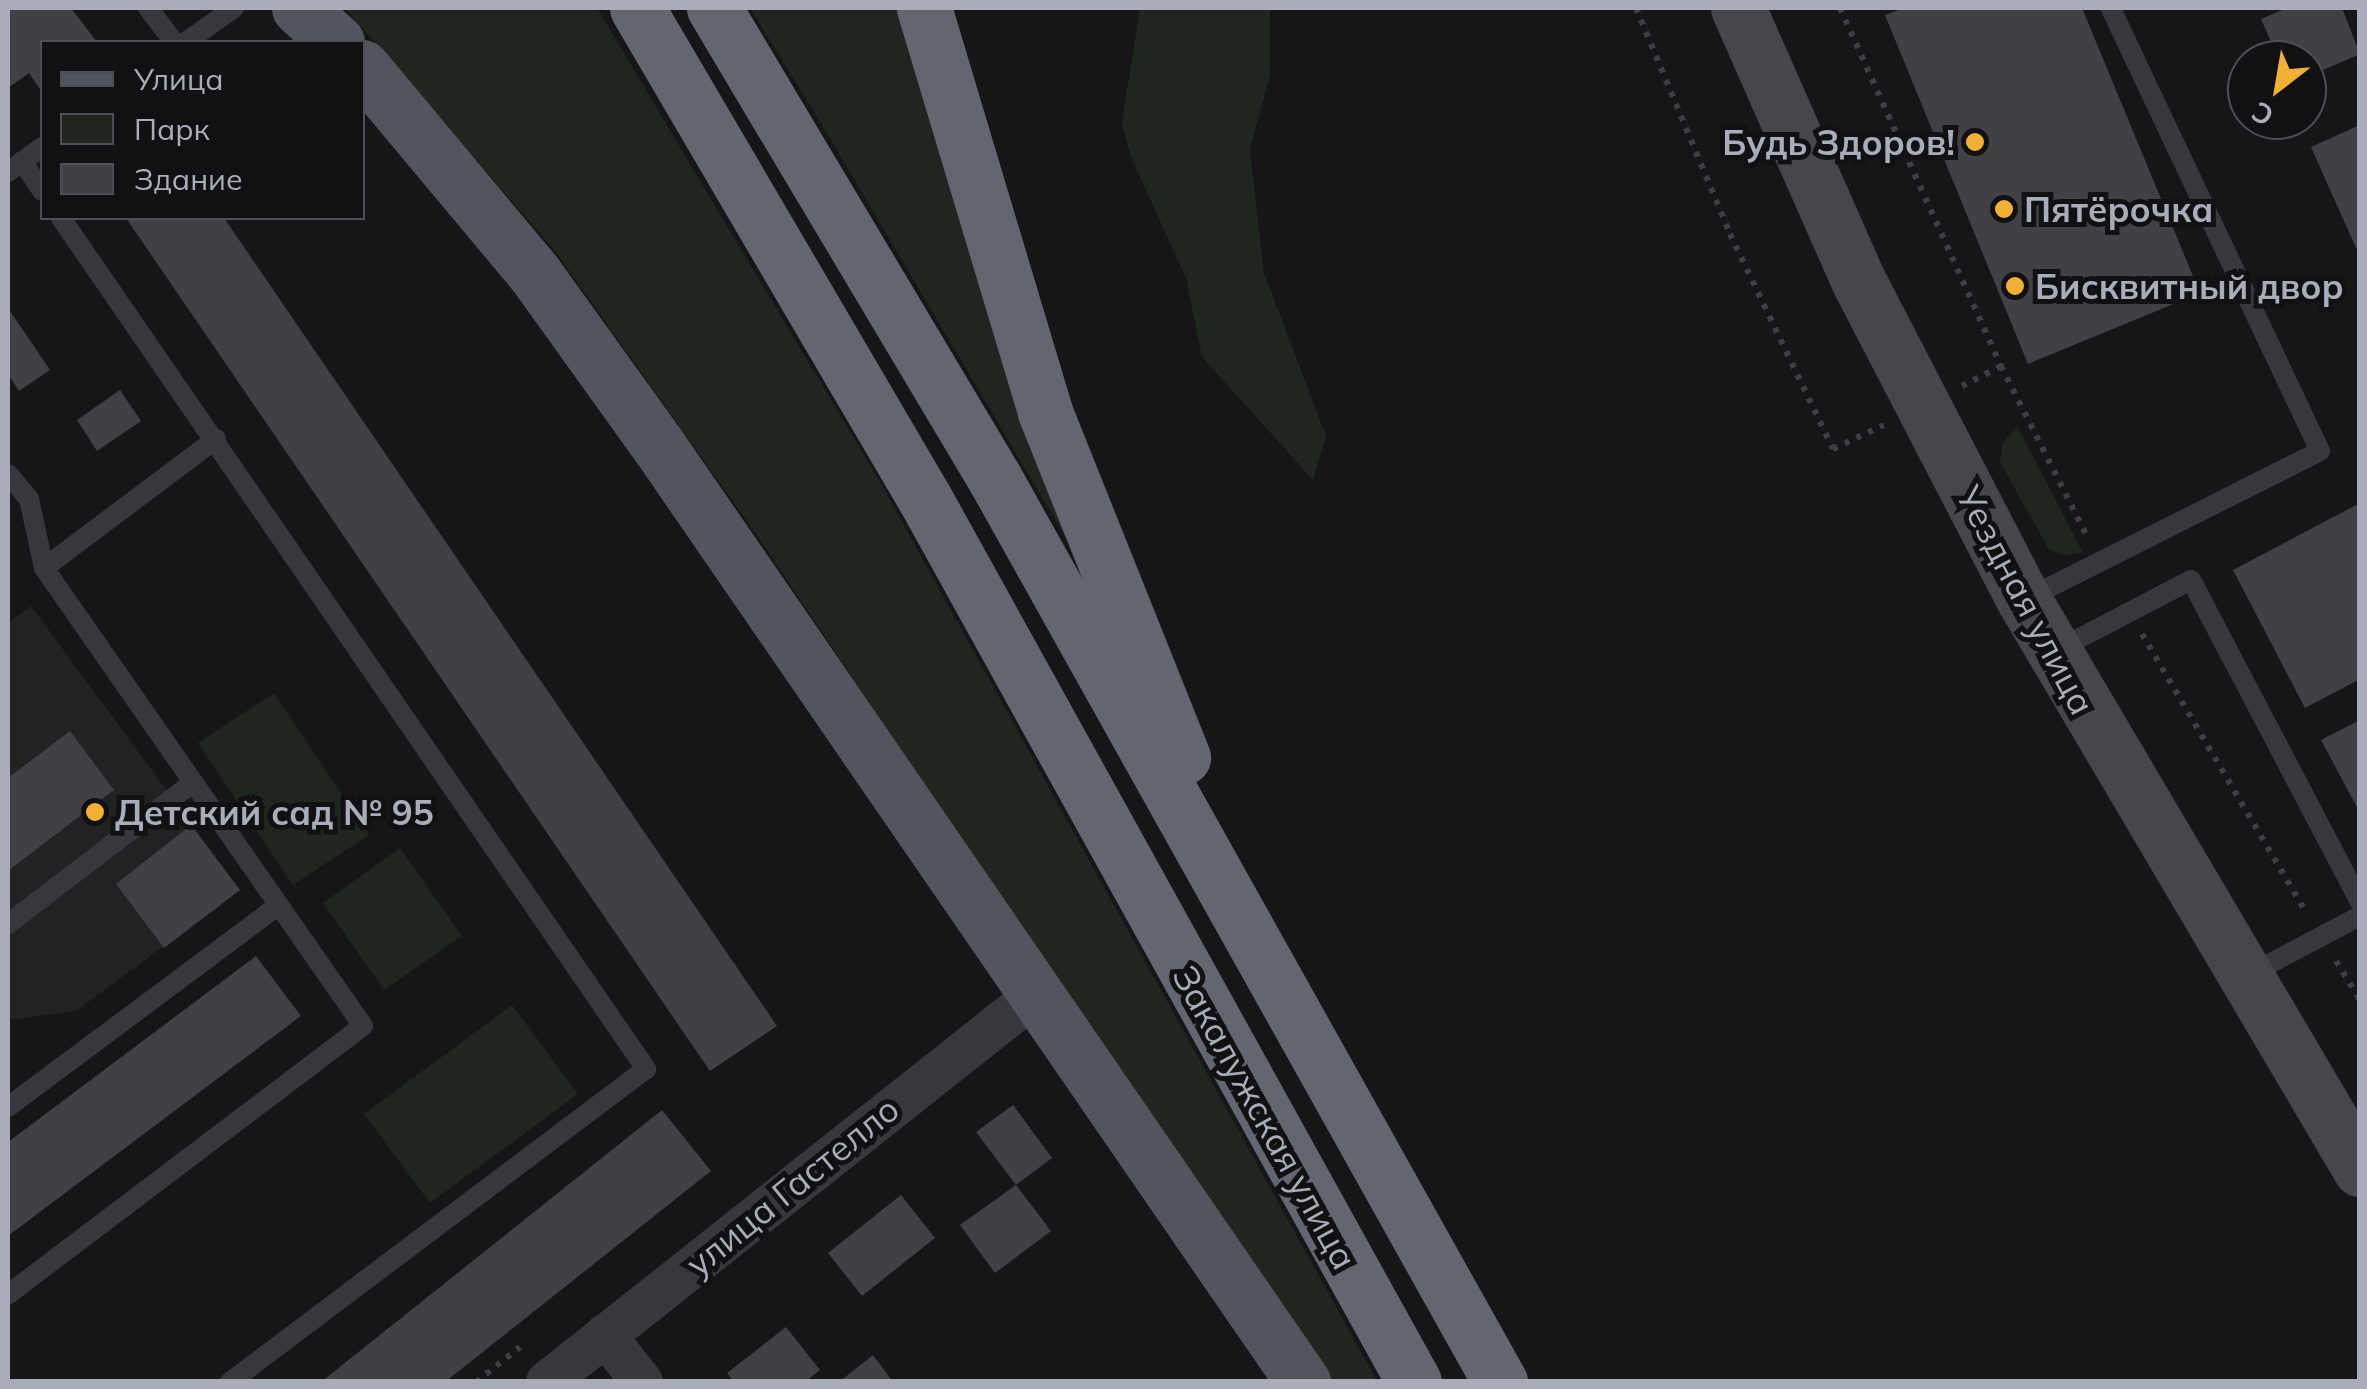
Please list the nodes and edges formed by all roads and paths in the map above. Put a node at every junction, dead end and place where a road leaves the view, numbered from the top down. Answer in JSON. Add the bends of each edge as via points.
{"nodes":[{"id":1,"x":148,"y":8,"type":"edge"},
{"id":2,"x":234,"y":8,"type":"edge"},
{"id":3,"x":299,"y":8,"type":"edge"},
{"id":4,"x":637,"y":8,"type":"edge"},
{"id":5,"x":714,"y":8,"type":"edge"},
{"id":6,"x":924,"y":8,"type":"edge"},
{"id":7,"x":1636,"y":8,"type":"edge"},
{"id":8,"x":1738,"y":8,"type":"edge"},
{"id":9,"x":1840,"y":8,"type":"edge"},
{"id":10,"x":2112,"y":8,"type":"edge"},
{"id":11,"x":172,"y":40,"type":"edge"},
{"id":12,"x":189,"y":40,"type":"edge"},
{"id":13,"x":335,"y":40,"type":"edge"},
{"id":14,"x":365,"y":71,"type":"edge"},
{"id":15,"x":40,"y":148,"type":"edge"},
{"id":16,"x":15,"y":167,"type":"edge"},
{"id":17,"x":40,"y":189,"type":"edge"},
{"id":18,"x":62,"y":220,"type":"edge"},
{"id":19,"x":2001,"y":366,"type":"junction"},
{"id":20,"x":1923,"y":406,"type":"junction"},
{"id":21,"x":216,"y":439,"type":"junction"},
{"id":22,"x":8,"y":474,"type":"edge"},
{"id":23,"x":2100,"y":562,"type":"junction"},
{"id":24,"x":44,"y":568,"type":"junction"},
{"id":25,"x":2024,"y":600,"type":"junction"},
{"id":26,"x":2130,"y":614,"type":"junction"},
{"id":27,"x":2053,"y":652,"type":"junction"},
{"id":28,"x":191,"y":784,"type":"junction"},
{"id":29,"x":2360,"y":902,"type":"edge"},
{"id":30,"x":278,"y":906,"type":"junction"},
{"id":31,"x":2360,"y":916,"type":"edge"},
{"id":32,"x":8,"y":924,"type":"edge"},
{"id":33,"x":1252,"y":932,"type":"junction"},
{"id":34,"x":2321,"y":936,"type":"junction"},
{"id":35,"x":2244,"y":977,"type":"junction"},
{"id":36,"x":1038,"y":993,"type":"junction"},
{"id":37,"x":2360,"y":1000,"type":"edge"},
{"id":38,"x":8,"y":1107,"type":"edge"},
{"id":39,"x":2354,"y":1148,"type":"edge"},
{"id":40,"x":8,"y":1294,"type":"edge"},
{"id":41,"x":605,"y":1335,"type":"junction"},
{"id":42,"x":230,"y":1382,"type":"edge"},
{"id":43,"x":547,"y":1382,"type":"edge"},
{"id":44,"x":642,"y":1382,"type":"edge"},
{"id":45,"x":1303,"y":1382,"type":"edge"},
{"id":46,"x":1414,"y":1382,"type":"edge"},
{"id":47,"x":1500,"y":1382,"type":"edge"}],
"edges":[{"from":1,"to":11,"type":"lane"},
{"from":2,"to":12,"type":"lane"},
{"from":3,"to":13,"type":"main road"},
{"from":4,"to":46,"type":"highway","name":"Закалужская улица","via":[[925,499]]},
{"from":5,"to":33,"type":"highway"},
{"from":6,"to":33,"type":"highway","via":[[1045,412]]},
{"from":7,"to":20,"type":"path","via":[[1730,234],[1833,450]]},
{"from":8,"to":20,"type":"street","name":"Уездная улица","via":[[1859,282]]},
{"from":9,"to":19,"type":"path"},
{"from":10,"to":23,"type":"lane","via":[[2320,451]]},
{"from":14,"to":36,"type":"main road","via":[[535,274]]},
{"from":15,"to":16,"type":"lane"},
{"from":16,"to":17,"type":"lane"},
{"from":18,"to":21,"type":"lane"},
{"from":19,"to":20,"type":"path"},
{"from":19,"to":23,"type":"path"},
{"from":20,"to":25,"type":"street","name":"Уездная улица"},
{"from":21,"to":24,"type":"lane"},
{"from":21,"to":42,"type":"lane","via":[[646,1070]]},
{"from":22,"to":24,"type":"lane","via":[[29,499]]},
{"from":23,"to":25,"type":"lane"},
{"from":24,"to":28,"type":"lane"},
{"from":25,"to":27,"type":"street","name":"Уездная улица"},
{"from":26,"to":27,"type":"lane"},
{"from":26,"to":29,"type":"lane","via":[[2191,580]]},
{"from":26,"to":34,"type":"path"},
{"from":27,"to":35,"type":"street","name":"Уездная улица"},
{"from":28,"to":30,"type":"lane"},
{"from":28,"to":32,"type":"lane"},
{"from":30,"to":38,"type":"lane"},
{"from":30,"to":40,"type":"lane","via":[[363,1026]]},
{"from":31,"to":34,"type":"lane"},
{"from":33,"to":47,"type":"highway"},
{"from":34,"to":35,"type":"lane"},
{"from":34,"to":37,"type":"path"},
{"from":35,"to":39,"type":"street","name":"Уездная улица"},
{"from":36,"to":41,"type":"street","name":"улица Гастелло"},
{"from":36,"to":45,"type":"main road"},
{"from":41,"to":43,"type":"street","name":"улица Гастелло"},
{"from":41,"to":44,"type":"street"}]}
